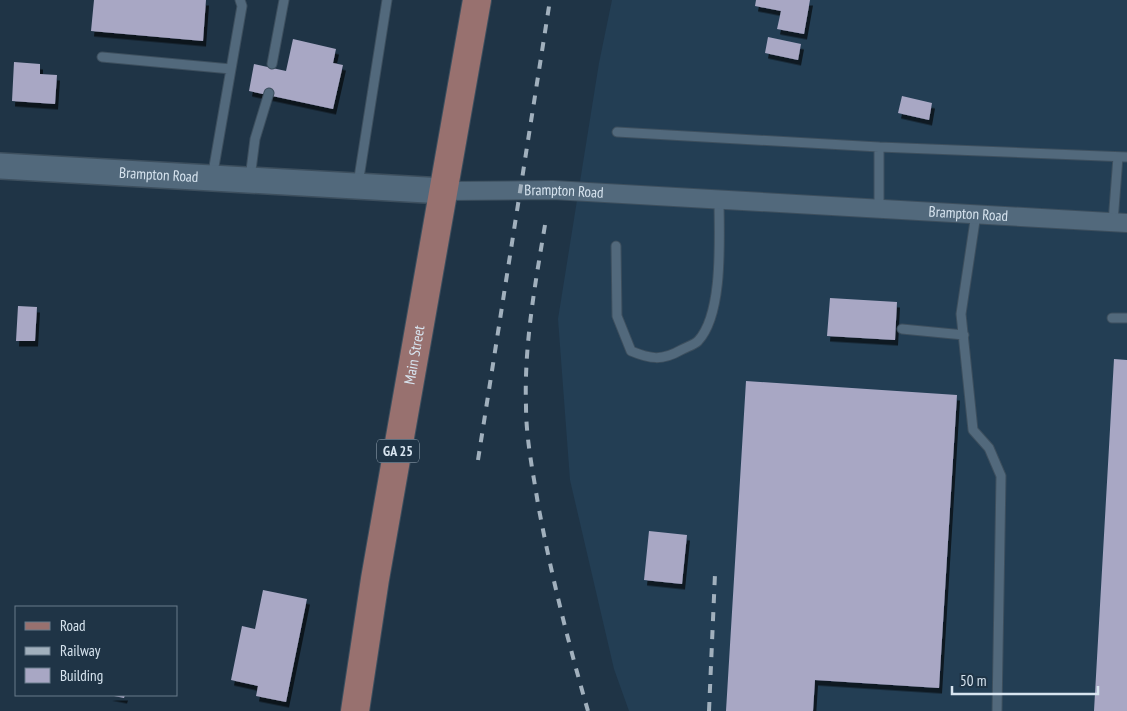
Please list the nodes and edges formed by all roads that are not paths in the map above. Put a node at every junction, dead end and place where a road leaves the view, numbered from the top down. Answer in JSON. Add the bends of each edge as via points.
{"nodes":[{"id":1,"x":240,"y":0,"type":"edge"},
{"id":2,"x":284,"y":0,"type":"edge"},
{"id":3,"x":387,"y":0,"type":"edge"},
{"id":4,"x":477,"y":0,"type":"edge"},
{"id":5,"x":102,"y":57,"type":"dead end"},
{"id":6,"x":272,"y":64,"type":"dead end"},
{"id":7,"x":230,"y":69,"type":"junction"},
{"id":8,"x":269,"y":93,"type":"dead end"},
{"id":9,"x":617,"y":132,"type":"dead end"},
{"id":10,"x":879,"y":147,"type":"junction"},
{"id":11,"x":1122,"y":157,"type":"edge"},
{"id":12,"x":0,"y":166,"type":"edge"},
{"id":13,"x":212,"y":178,"type":"junction"},
{"id":14,"x":249,"y":180,"type":"junction"},
{"id":15,"x":357,"y":186,"type":"junction"},
{"id":16,"x":444,"y":191,"type":"junction"},
{"id":17,"x":719,"y":199,"type":"junction"},
{"id":18,"x":879,"y":208,"type":"junction"},
{"id":19,"x":976,"y":214,"type":"junction"},
{"id":20,"x":1120,"y":222,"type":"edge"},
{"id":21,"x":616,"y":246,"type":"dead end"},
{"id":22,"x":1112,"y":318,"type":"dead end"},
{"id":23,"x":1127,"y":318,"type":"edge"},
{"id":24,"x":902,"y":329,"type":"dead end"},
{"id":25,"x":964,"y":335,"type":"junction"},
{"id":26,"x":355,"y":711,"type":"edge"},
{"id":27,"x":997,"y":711,"type":"edge"}],
"edges":[{"from":1,"to":7,"type":"lane","via":[[242,6]]},
{"from":2,"to":6,"type":"lane"},
{"from":3,"to":15,"type":"lane"},
{"from":4,"to":16,"type":"main road","name":"Main Street","number":"GA 25"},
{"from":5,"to":7,"type":"lane"},
{"from":7,"to":13,"type":"lane"},
{"from":8,"to":14,"type":"lane","via":[[255,139]]},
{"from":9,"to":10,"type":"lane"},
{"from":10,"to":11,"type":"lane"},
{"from":10,"to":18,"type":"lane"},
{"from":11,"to":20,"type":"lane"},
{"from":12,"to":13,"type":"main road","name":"Brampton Road"},
{"from":13,"to":14,"type":"main road","name":"Brampton Road"},
{"from":14,"to":15,"type":"main road","name":"Brampton Road"},
{"from":15,"to":16,"type":"main road","name":"Brampton Road"},
{"from":16,"to":17,"type":"street","name":"Brampton Road","via":[[552,190]]},
{"from":16,"to":26,"type":"main road","name":"Main Street","number":"GA 25"},
{"from":17,"to":18,"type":"street","name":"Brampton Road"},
{"from":17,"to":21,"type":"lane","via":[[719,263],[713,314],[698,341],[674,354],[649,359],[631,351],[616,316]]},
{"from":18,"to":19,"type":"street","name":"Brampton Road"},
{"from":19,"to":20,"type":"street","name":"Brampton Road"},
{"from":19,"to":25,"type":"lane","via":[[962,314]]},
{"from":22,"to":23,"type":"lane"},
{"from":24,"to":25,"type":"lane"},
{"from":25,"to":27,"type":"lane","via":[[973,430],[989,448],[1001,476]]}]}
